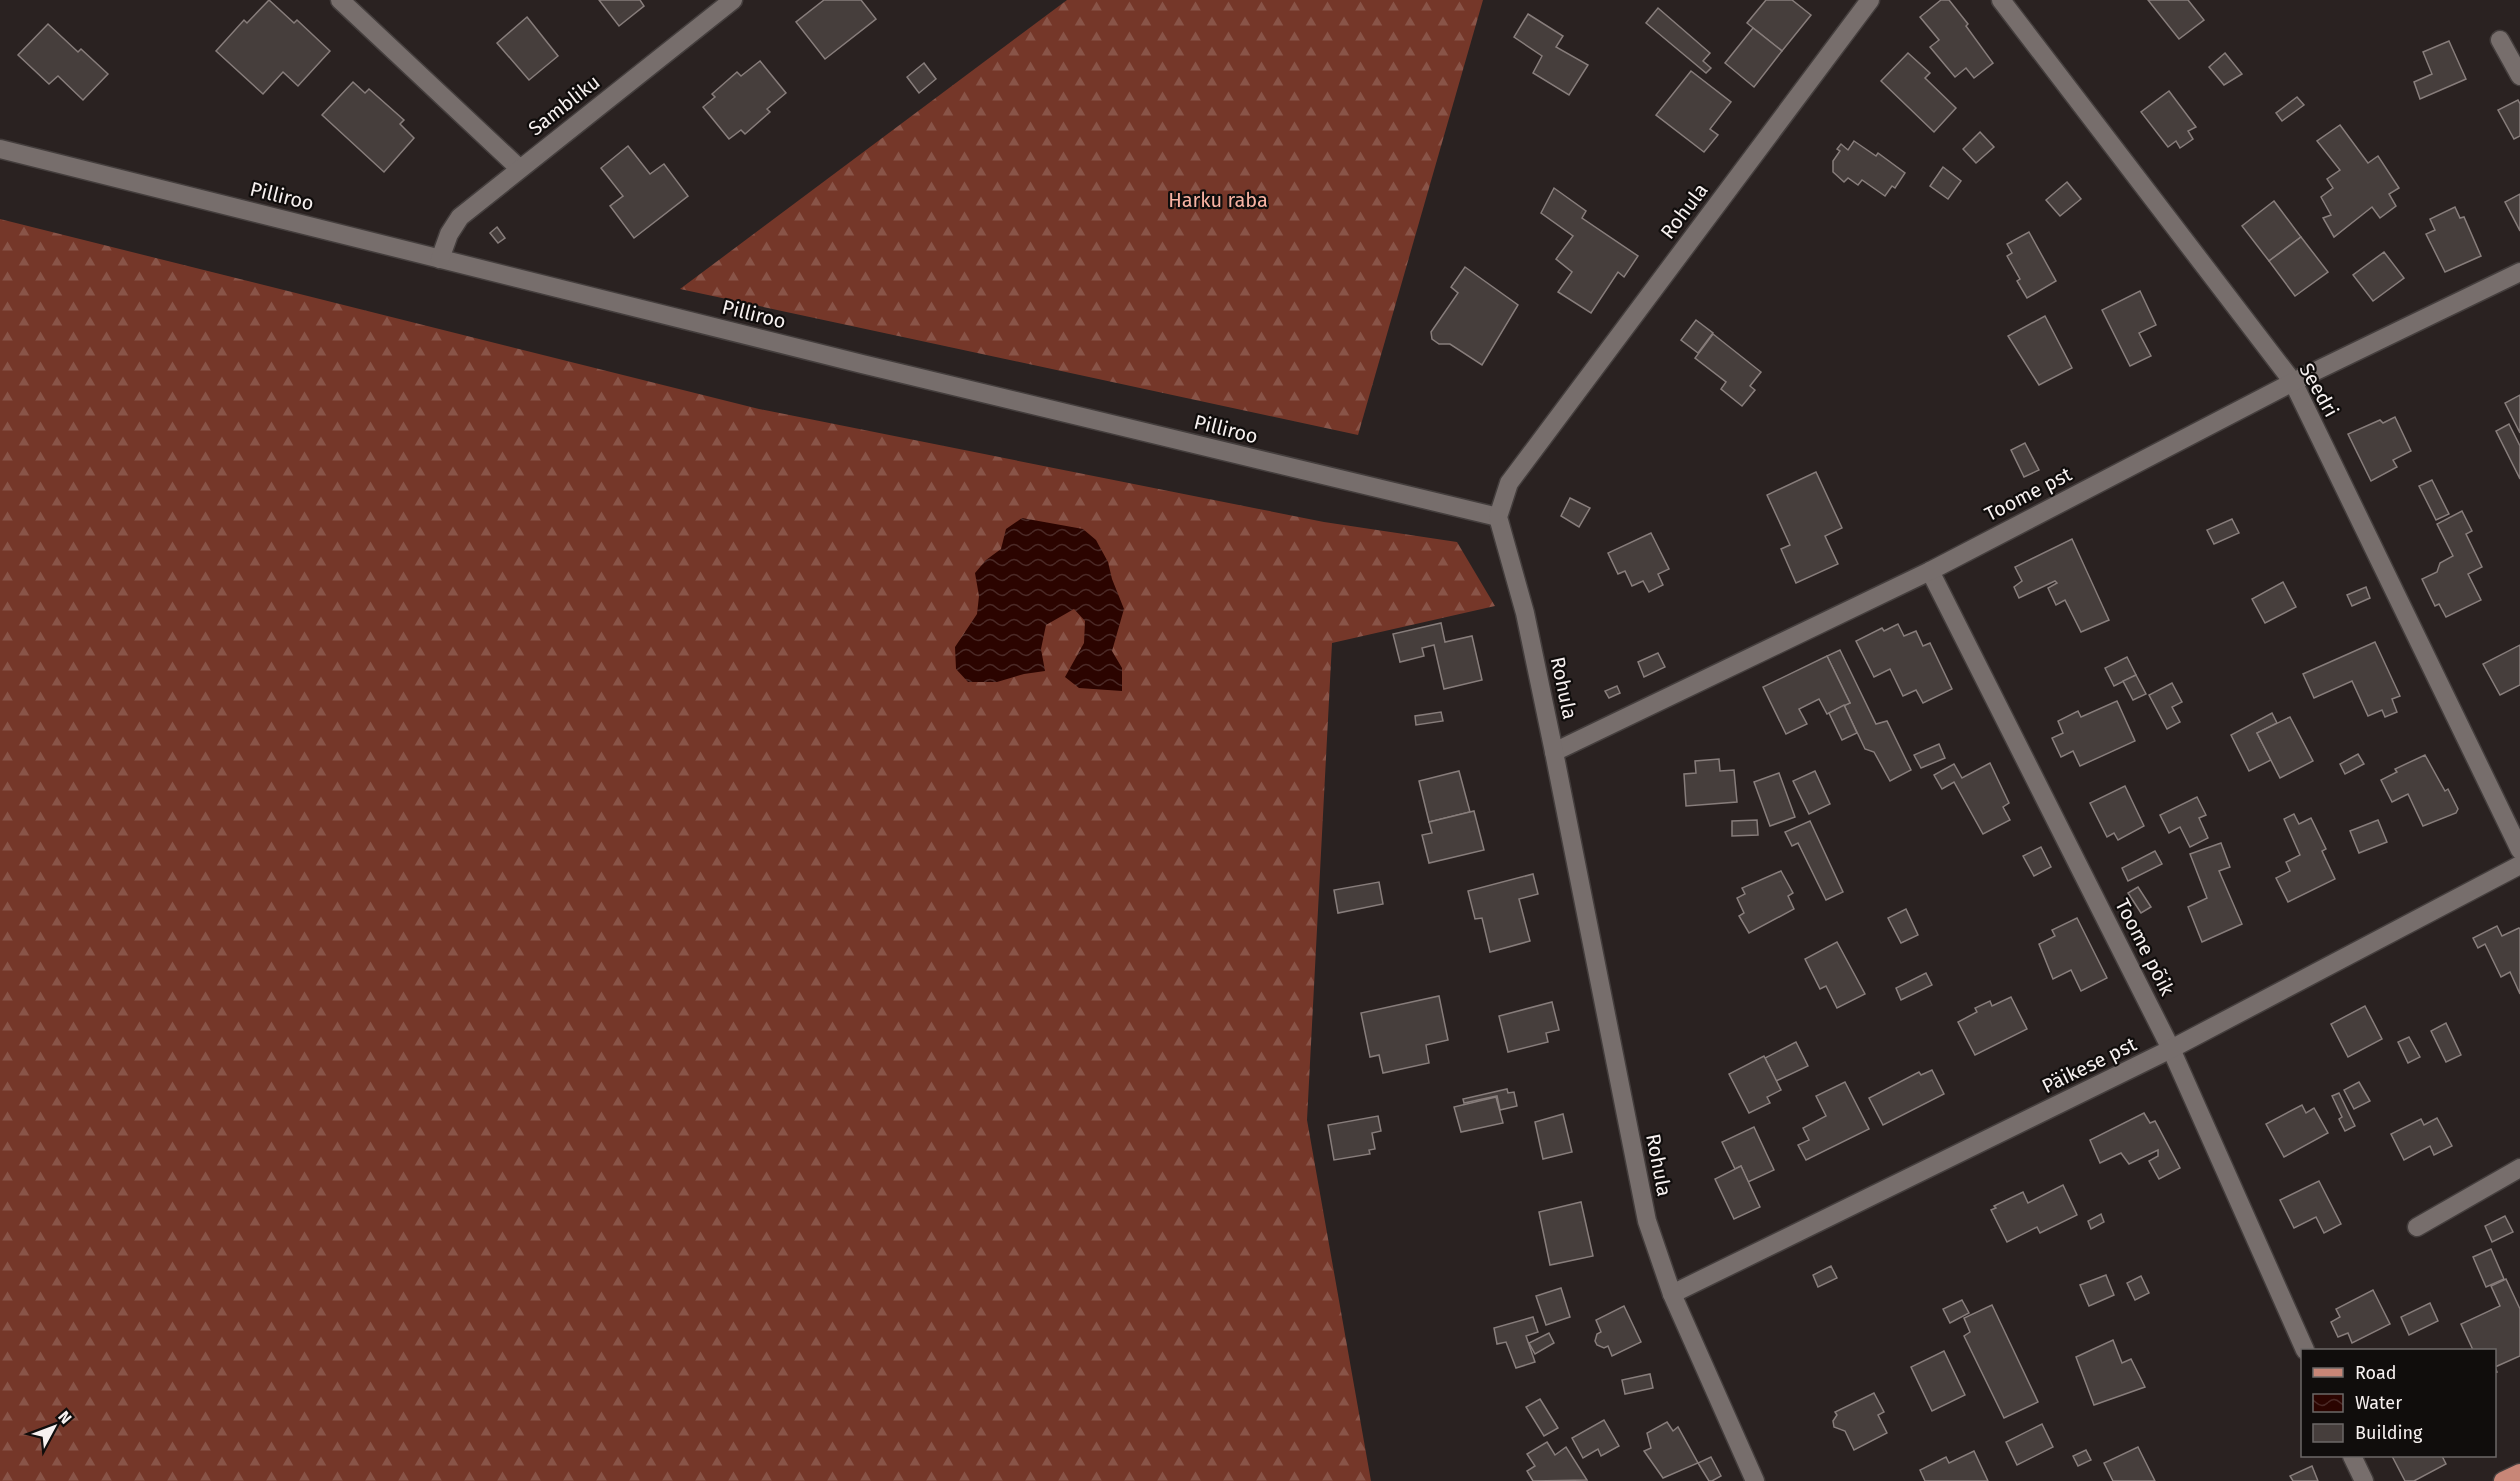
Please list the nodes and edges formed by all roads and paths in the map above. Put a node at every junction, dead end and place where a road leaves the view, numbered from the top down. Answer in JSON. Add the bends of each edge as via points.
{"nodes":[{"id":1,"x":340,"y":0,"type":"edge"},
{"id":2,"x":733,"y":0,"type":"edge"},
{"id":3,"x":1870,"y":0,"type":"edge"},
{"id":4,"x":2001,"y":0,"type":"edge"},
{"id":5,"x":2500,"y":40,"type":"dead end"},
{"id":6,"x":2520,"y":75,"type":"edge"},
{"id":7,"x":0,"y":149,"type":"edge"},
{"id":8,"x":519,"y":168,"type":"junction"},
{"id":9,"x":440,"y":259,"type":"junction"},
{"id":10,"x":2520,"y":272,"type":"edge"},
{"id":11,"x":2293,"y":382,"type":"junction"},
{"id":12,"x":1498,"y":517,"type":"junction"},
{"id":13,"x":1930,"y":571,"type":"junction"},
{"id":14,"x":1554,"y":752,"type":"junction"},
{"id":15,"x":2520,"y":849,"type":"edge"},
{"id":16,"x":2520,"y":866,"type":"edge"},
{"id":17,"x":2171,"y":1049,"type":"junction"},
{"id":18,"x":2520,"y":1168,"type":"edge"},
{"id":19,"x":2417,"y":1227,"type":"dead end"},
{"id":20,"x":1672,"y":1294,"type":"junction"},
{"id":21,"x":2306,"y":1349,"type":"edge"},
{"id":22,"x":2353,"y":1457,"type":"edge"},
{"id":23,"x":2520,"y":1473,"type":"edge"},
{"id":24,"x":1755,"y":1481,"type":"edge"},
{"id":25,"x":2364,"y":1481,"type":"edge"},
{"id":26,"x":2503,"y":1481,"type":"edge"}],
"edges":[{"from":1,"to":8,"type":"street"},
{"from":2,"to":8,"type":"street","name":"Sambliku"},
{"from":3,"to":12,"type":"street","name":"Rohula","via":[[1509,483]]},
{"from":4,"to":11,"type":"street","name":"Seedri"},
{"from":5,"to":6,"type":"street"},
{"from":7,"to":9,"type":"street","name":"Pilliroo"},
{"from":8,"to":9,"type":"street","name":"Sambliku","via":[[460,218]]},
{"from":9,"to":12,"type":"street","name":"Pilliroo"},
{"from":10,"to":11,"type":"street","name":"Toome pst"},
{"from":11,"to":13,"type":"street","name":"Toome pst"},
{"from":11,"to":15,"type":"street","name":"Seedri"},
{"from":12,"to":14,"type":"street","name":"Rohula","via":[[1525,613]]},
{"from":13,"to":14,"type":"street","name":"Toome pst"},
{"from":13,"to":17,"type":"street","name":"Toome põik"},
{"from":14,"to":20,"type":"street","name":"Rohula","via":[[1647,1221]]},
{"from":16,"to":17,"type":"street","name":"Päikese pst"},
{"from":17,"to":20,"type":"street","name":"Päikese pst"},
{"from":17,"to":21,"type":"street","name":"Toome põik"},
{"from":18,"to":19,"type":"street"},
{"from":20,"to":24,"type":"street","name":"Rohula"},
{"from":22,"to":25,"type":"street"},
{"from":23,"to":26,"type":"main road"}]}
